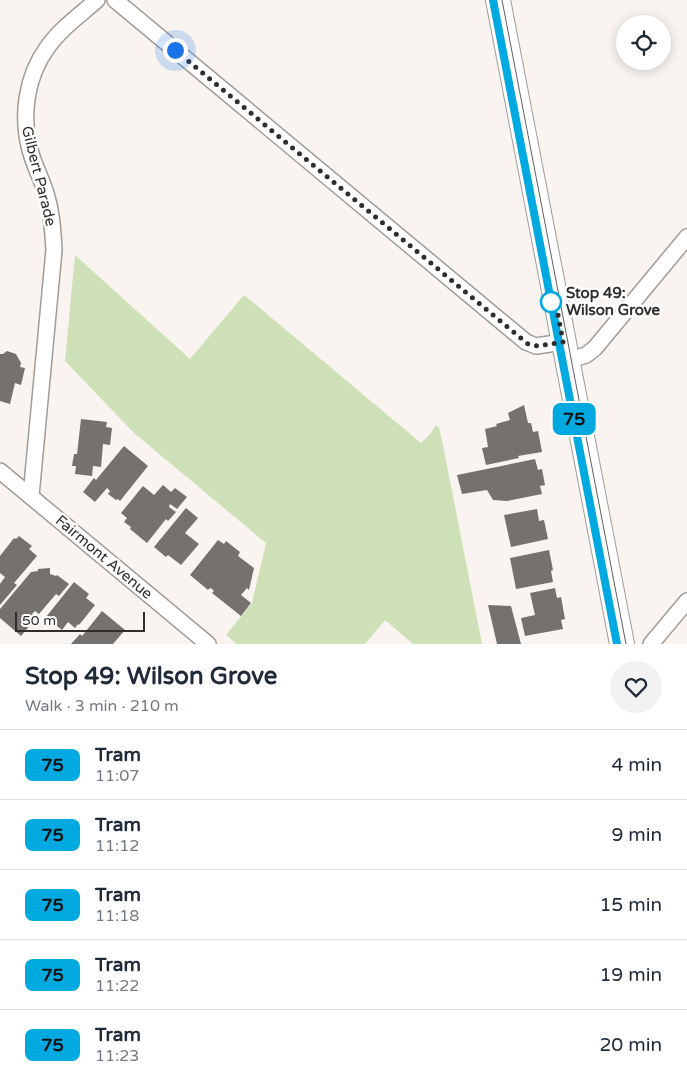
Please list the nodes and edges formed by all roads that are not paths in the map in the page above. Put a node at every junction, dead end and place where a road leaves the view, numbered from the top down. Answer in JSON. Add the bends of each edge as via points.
{"nodes":[{"id":1,"x":97,"y":0,"type":"edge"},
{"id":2,"x":115,"y":0,"type":"edge"},
{"id":3,"x":498,"y":0,"type":"edge"},
{"id":4,"x":687,"y":237,"type":"edge"},
{"id":5,"x":565,"y":351,"type":"junction"},
{"id":6,"x":0,"y":471,"type":"edge"},
{"id":7,"x":31,"y":496,"type":"junction"},
{"id":8,"x":687,"y":601,"type":"edge"},
{"id":9,"x":208,"y":644,"type":"edge"},
{"id":10,"x":622,"y":644,"type":"edge"},
{"id":11,"x":651,"y":644,"type":"edge"}],
"edges":[{"from":1,"to":7,"type":"street","name":"Gilbert Parade","via":[[47,48],[26,101],[28,142],[47,195],[54,250]]},
{"from":2,"to":5,"type":"street","via":[[526,342]]},
{"from":3,"to":5,"type":"main road"},
{"from":4,"to":5,"type":"street","via":[[595,348],[586,355]]},
{"from":5,"to":10,"type":"main road"},
{"from":6,"to":7,"type":"street","name":"Fairmont Avenue"},
{"from":7,"to":9,"type":"street","name":"Fairmont Avenue"},
{"from":8,"to":11,"type":"street"}]}
